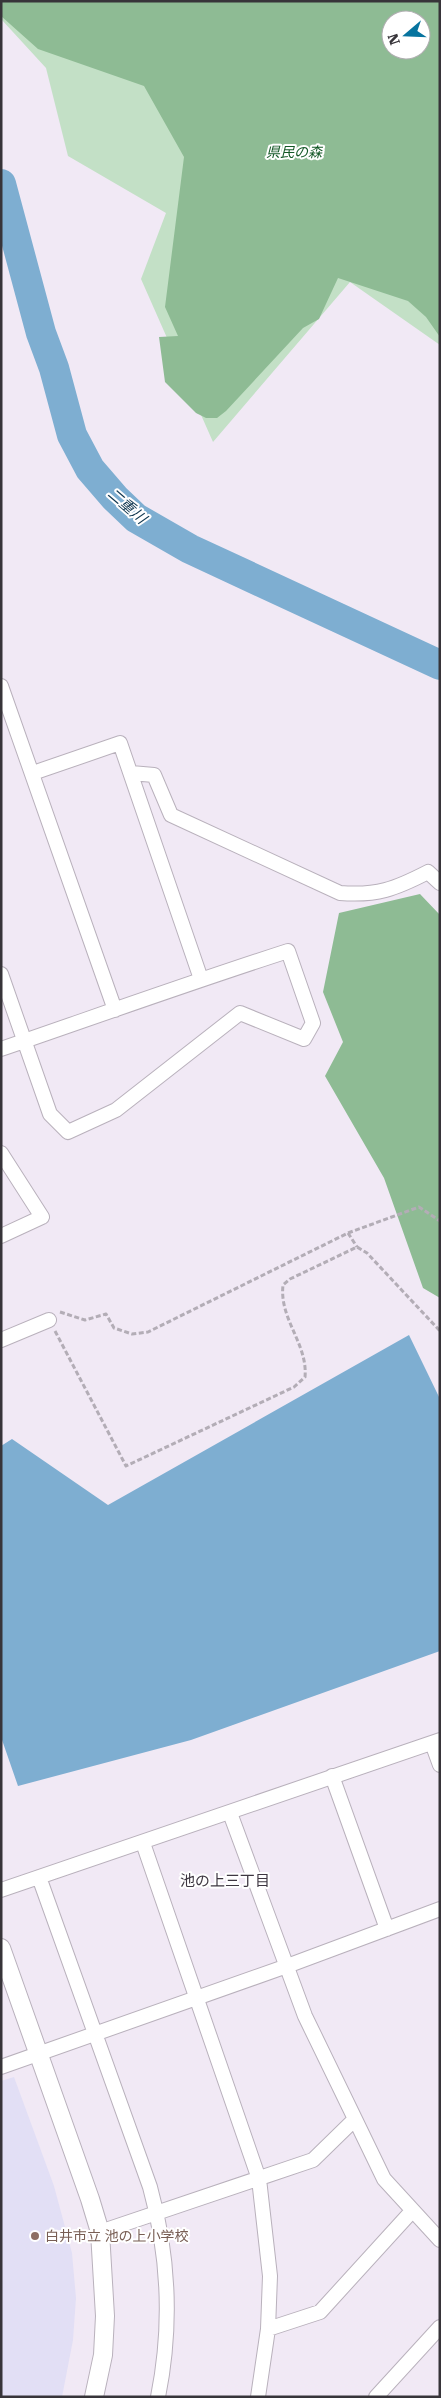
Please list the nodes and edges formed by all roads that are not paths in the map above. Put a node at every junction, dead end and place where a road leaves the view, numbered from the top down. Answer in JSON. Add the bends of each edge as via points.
{"nodes":[{"id":1,"x":1,"y":686,"type":"edge"},
{"id":2,"x":32,"y":772,"type":"junction"},
{"id":3,"x":131,"y":773,"type":"junction"},
{"id":4,"x":440,"y":883,"type":"edge"},
{"id":5,"x":1,"y":974,"type":"edge"},
{"id":6,"x":201,"y":979,"type":"junction"},
{"id":7,"x":115,"y":1010,"type":"junction"},
{"id":8,"x":24,"y":1041,"type":"junction"},
{"id":9,"x":1,"y":1049,"type":"edge"},
{"id":10,"x":1,"y":1153,"type":"edge"},
{"id":11,"x":1,"y":1236,"type":"edge"},
{"id":12,"x":49,"y":1320,"type":"road end"},
{"id":13,"x":1,"y":1340,"type":"edge"},
{"id":14,"x":436,"y":1742,"type":"edge"},
{"id":15,"x":440,"y":1765,"type":"edge"},
{"id":16,"x":332,"y":1776,"type":"junction"},
{"id":17,"x":230,"y":1813,"type":"junction"},
{"id":18,"x":143,"y":1843,"type":"junction"},
{"id":19,"x":39,"y":1877,"type":"junction"},
{"id":20,"x":1,"y":1890,"type":"edge"},
{"id":21,"x":440,"y":1909,"type":"edge"},
{"id":22,"x":386,"y":1929,"type":"junction"},
{"id":23,"x":1,"y":1948,"type":"edge"},
{"id":24,"x":287,"y":1966,"type":"junction"},
{"id":25,"x":198,"y":1997,"type":"junction"},
{"id":26,"x":95,"y":2033,"type":"junction"},
{"id":27,"x":39,"y":2053,"type":"junction"},
{"id":28,"x":1,"y":2067,"type":"edge"},
{"id":29,"x":355,"y":2119,"type":"junction"},
{"id":30,"x":259,"y":2179,"type":"junction"},
{"id":31,"x":412,"y":2211,"type":"junction"},
{"id":32,"x":157,"y":2213,"type":"junction"},
{"id":33,"x":100,"y":2232,"type":"junction"},
{"id":34,"x":440,"y":2240,"type":"edge"},
{"id":35,"x":440,"y":2327,"type":"edge"},
{"id":36,"x":268,"y":2329,"type":"junction"},
{"id":37,"x":94,"y":2397,"type":"edge"},
{"id":38,"x":158,"y":2397,"type":"edge"},
{"id":39,"x":258,"y":2397,"type":"edge"},
{"id":40,"x":376,"y":2397,"type":"edge"}],
"edges":[{"from":1,"to":2,"type":"street"},
{"from":2,"to":3,"type":"street","via":[[120,743]]},
{"from":2,"to":7,"type":"street"},
{"from":3,"to":4,"type":"street","via":[[154,775],[171,815],[340,893],[364,895],[396,888],[428,872]]},
{"from":3,"to":6,"type":"street"},
{"from":5,"to":8,"type":"street"},
{"from":6,"to":7,"type":"street"},
{"from":6,"to":8,"type":"street","via":[[288,951],[313,1023],[304,1039],[240,1013],[116,1110],[68,1132],[50,1114]]},
{"from":7,"to":8,"type":"street"},
{"from":8,"to":9,"type":"street"},
{"from":10,"to":11,"type":"street","via":[[42,1217]]},
{"from":12,"to":13,"type":"street"},
{"from":14,"to":15,"type":"street"},
{"from":14,"to":16,"type":"street"},
{"from":16,"to":17,"type":"street"},
{"from":16,"to":22,"type":"street"},
{"from":17,"to":18,"type":"street"},
{"from":17,"to":24,"type":"street"},
{"from":18,"to":19,"type":"street"},
{"from":18,"to":25,"type":"street"},
{"from":19,"to":20,"type":"street"},
{"from":19,"to":26,"type":"street"},
{"from":21,"to":22,"type":"street"},
{"from":22,"to":24,"type":"street"},
{"from":23,"to":27,"type":"street"},
{"from":24,"to":25,"type":"street"},
{"from":24,"to":29,"type":"street","via":[[305,2016]]},
{"from":25,"to":26,"type":"street"},
{"from":25,"to":30,"type":"street"},
{"from":26,"to":27,"type":"street"},
{"from":26,"to":32,"type":"street"},
{"from":27,"to":28,"type":"street"},
{"from":27,"to":33,"type":"street"},
{"from":29,"to":30,"type":"street","via":[[313,2160]]},
{"from":29,"to":31,"type":"street","via":[[384,2178]]},
{"from":30,"to":32,"type":"street"},
{"from":30,"to":36,"type":"street","via":[[270,2276]]},
{"from":31,"to":34,"type":"street"},
{"from":31,"to":36,"type":"street","via":[[320,2312]]},
{"from":32,"to":33,"type":"street"},
{"from":32,"to":38,"type":"street","via":[[168,2295],[164,2367]]},
{"from":33,"to":37,"type":"street","via":[[105,2316],[103,2355]]},
{"from":35,"to":40,"type":"street"},
{"from":36,"to":39,"type":"street"}]}
